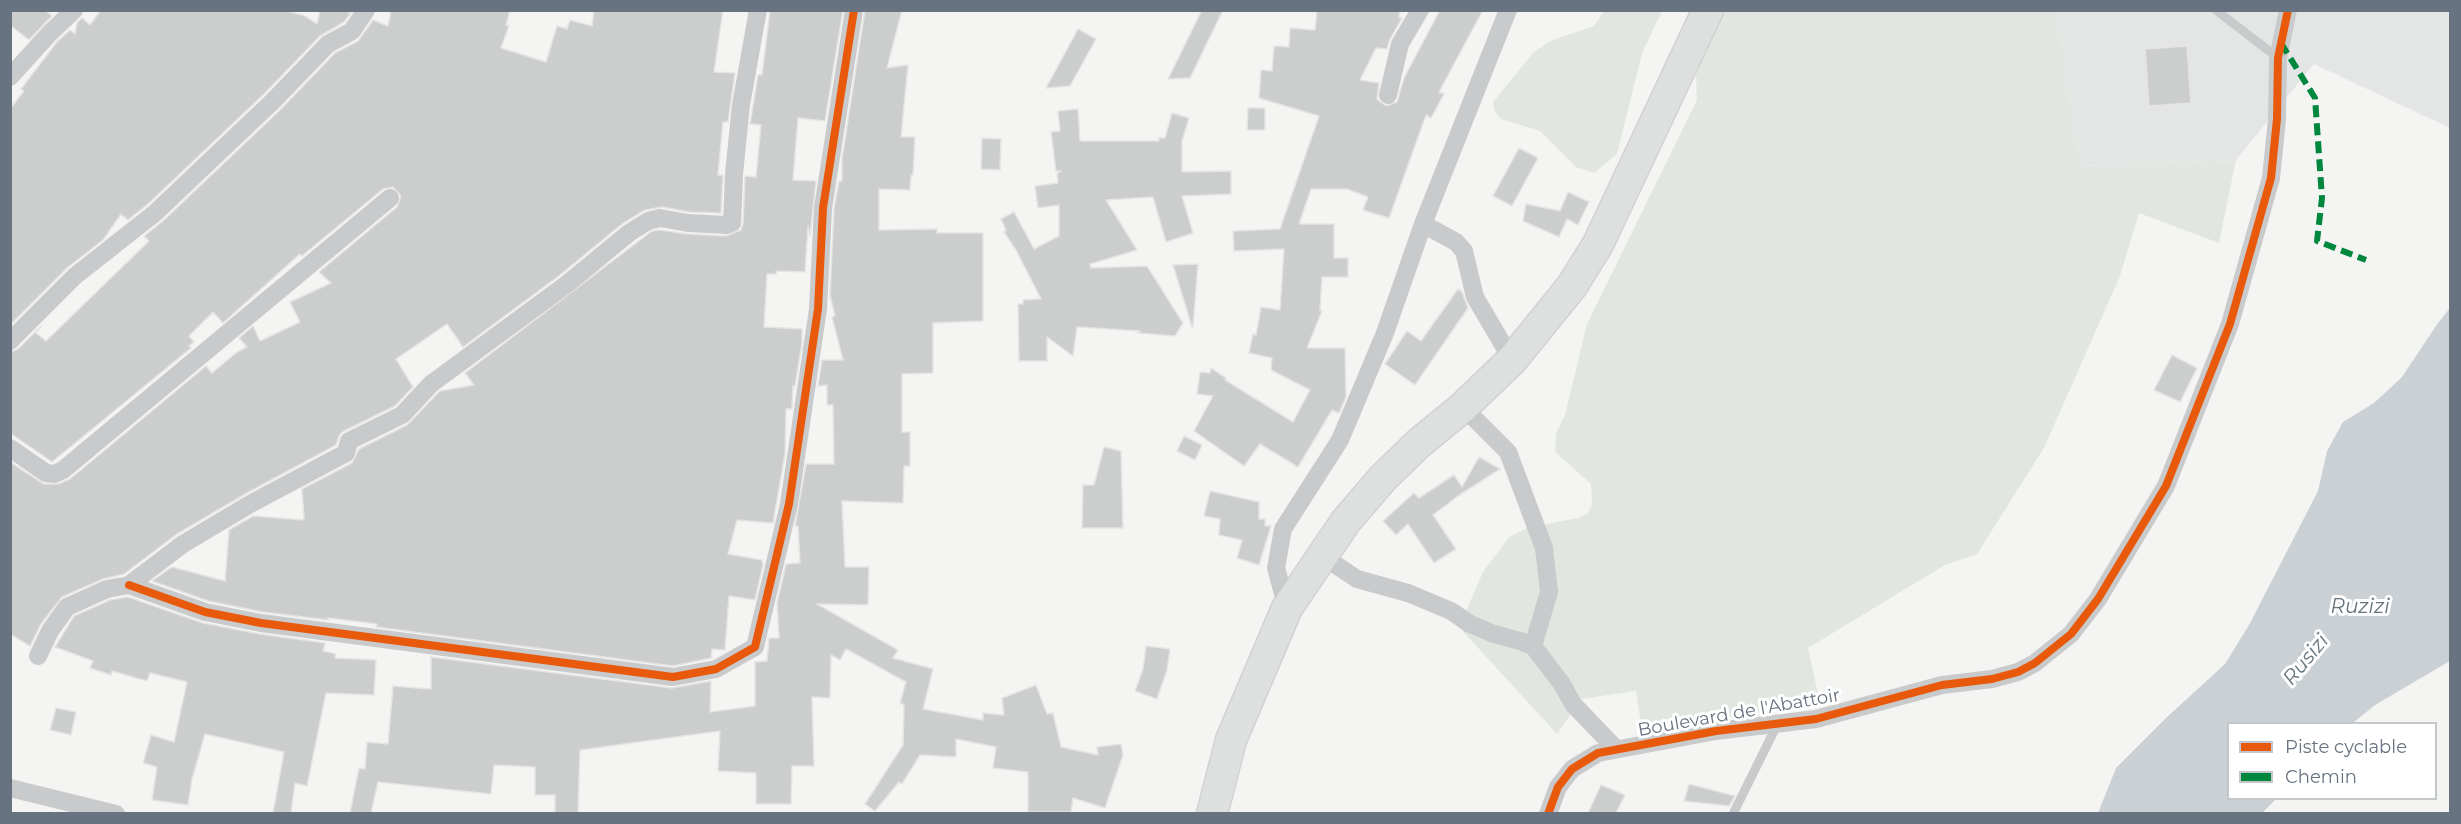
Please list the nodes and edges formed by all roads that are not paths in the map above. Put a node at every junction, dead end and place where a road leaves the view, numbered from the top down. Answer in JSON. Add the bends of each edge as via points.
{"nodes":[{"id":1,"x":74,"y":10,"type":"edge"},
{"id":2,"x":366,"y":10,"type":"edge"},
{"id":3,"x":758,"y":10,"type":"edge"},
{"id":4,"x":854,"y":10,"type":"edge"},
{"id":5,"x":1420,"y":10,"type":"edge"},
{"id":6,"x":1508,"y":10,"type":"edge"},
{"id":7,"x":1708,"y":10,"type":"edge"},
{"id":8,"x":2216,"y":10,"type":"edge"},
{"id":9,"x":2288,"y":10,"type":"edge"},
{"id":10,"x":2278,"y":58,"type":"junction"},
{"id":11,"x":10,"y":77,"type":"edge"},
{"id":12,"x":1388,"y":95,"type":"dead end"},
{"id":13,"x":390,"y":198,"type":"dead end"},
{"id":14,"x":1423,"y":224,"type":"junction"},
{"id":15,"x":10,"y":341,"type":"edge"},
{"id":16,"x":1512,"y":360,"type":"junction"},
{"id":17,"x":1464,"y":407,"type":"junction"},
{"id":18,"x":10,"y":448,"type":"edge"},
{"id":19,"x":1321,"y":555,"type":"junction"},
{"id":20,"x":129,"y":585,"type":"junction"},
{"id":21,"x":1287,"y":608,"type":"junction"},
{"id":22,"x":1533,"y":646,"type":"junction"},
{"id":23,"x":38,"y":656,"type":"dead end"},
{"id":24,"x":1778,"y":723,"type":"junction"},
{"id":25,"x":1616,"y":749,"type":"junction"},
{"id":26,"x":10,"y":788,"type":"edge"},
{"id":27,"x":116,"y":813,"type":"edge"},
{"id":28,"x":1212,"y":813,"type":"edge"},
{"id":29,"x":1548,"y":813,"type":"edge"},
{"id":30,"x":1733,"y":813,"type":"edge"}],
"edges":[{"from":1,"to":11,"type":"street"},
{"from":2,"to":15,"type":"street","via":[[352,31],[328,44],[163,205],[75,276]]},
{"from":3,"to":20,"type":"street","via":[[741,105],[732,223],[688,223],[660,218],[648,221],[431,384],[402,415],[349,441],[346,453],[183,544]]},
{"from":4,"to":20,"type":"street","via":[[823,208],[818,309],[789,504],[755,647],[716,669],[673,677],[261,623],[205,612]]},
{"from":5,"to":12,"type":"street","via":[[1400,44]]},
{"from":6,"to":14,"type":"street"},
{"from":7,"to":16,"type":"main road","via":[[1598,244],[1572,286]]},
{"from":8,"to":10,"type":"lane"},
{"from":9,"to":10,"type":"street","name":"Boulevard de l'Abattoir"},
{"from":10,"to":24,"type":"street","name":"Boulevard de l'Abattoir","via":[[2271,178],[2230,324],[2166,486],[2098,599],[2071,634],[2018,672],[1942,685],[1816,718]]},
{"from":13,"to":18,"type":"street","via":[[63,471],[46,473]]},
{"from":14,"to":16,"type":"street","via":[[1456,242],[1464,252],[1475,297]]},
{"from":14,"to":21,"type":"street","via":[[1385,333],[1340,440],[1283,529],[1276,568]]},
{"from":16,"to":17,"type":"main road"},
{"from":17,"to":19,"type":"main road","via":[[1383,478]]},
{"from":17,"to":22,"type":"street","via":[[1508,452],[1544,548],[1549,592]]},
{"from":19,"to":21,"type":"main road"},
{"from":19,"to":22,"type":"street","via":[[1357,579],[1408,593],[1451,611],[1470,624]]},
{"from":20,"to":23,"type":"street","via":[[108,589],[67,607]]},
{"from":21,"to":28,"type":"main road","via":[[1231,740]]},
{"from":22,"to":25,"type":"street","via":[[1573,704]]},
{"from":24,"to":25,"type":"street","name":"Boulevard de l'Abattoir"},
{"from":24,"to":30,"type":"lane"},
{"from":25,"to":29,"type":"street","name":"Boulevard de l'Abattoir","via":[[1598,753],[1572,769],[1558,787]]},
{"from":26,"to":27,"type":"street"}]}
